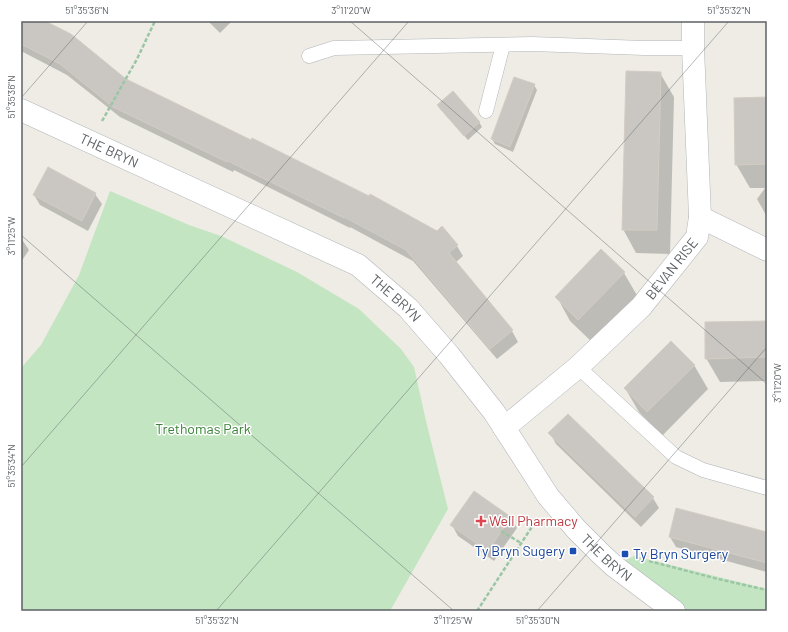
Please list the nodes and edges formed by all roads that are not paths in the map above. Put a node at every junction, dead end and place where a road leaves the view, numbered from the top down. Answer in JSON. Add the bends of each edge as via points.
{"nodes":[{"id":1,"x":694,"y":21,"type":"edge"},
{"id":2,"x":503,"y":45,"type":"junction"},
{"id":3,"x":693,"y":48,"type":"junction"},
{"id":4,"x":308,"y":56,"type":"dead end"},
{"id":5,"x":21,"y":110,"type":"edge"},
{"id":6,"x":486,"y":111,"type":"dead end"},
{"id":7,"x":700,"y":217,"type":"junction"},
{"id":8,"x":767,"y":250,"type":"edge"},
{"id":9,"x":578,"y":367,"type":"junction"},
{"id":10,"x":504,"y":428,"type":"junction"},
{"id":11,"x":767,"y":488,"type":"edge"},
{"id":12,"x":674,"y":611,"type":"edge"}],
"edges":[{"from":1,"to":3,"type":"street","name":"BEVAN RISE"},
{"from":2,"to":3,"type":"lane"},
{"from":2,"to":4,"type":"lane","via":[[334,48]]},
{"from":2,"to":6,"type":"lane"},
{"from":3,"to":7,"type":"street","name":"BEVAN RISE"},
{"from":5,"to":10,"type":"street","name":"THE BRYN","via":[[358,266],[408,308],[450,355]]},
{"from":7,"to":8,"type":"street"},
{"from":7,"to":9,"type":"street","name":"BEVAN RISE","via":[[697,237],[641,306]]},
{"from":9,"to":10,"type":"street","name":"BEVAN RISE"},
{"from":9,"to":11,"type":"lane","via":[[676,457],[703,470]]},
{"from":10,"to":12,"type":"street","name":"THE BRYN","via":[[550,499],[576,529],[601,554]]}]}
